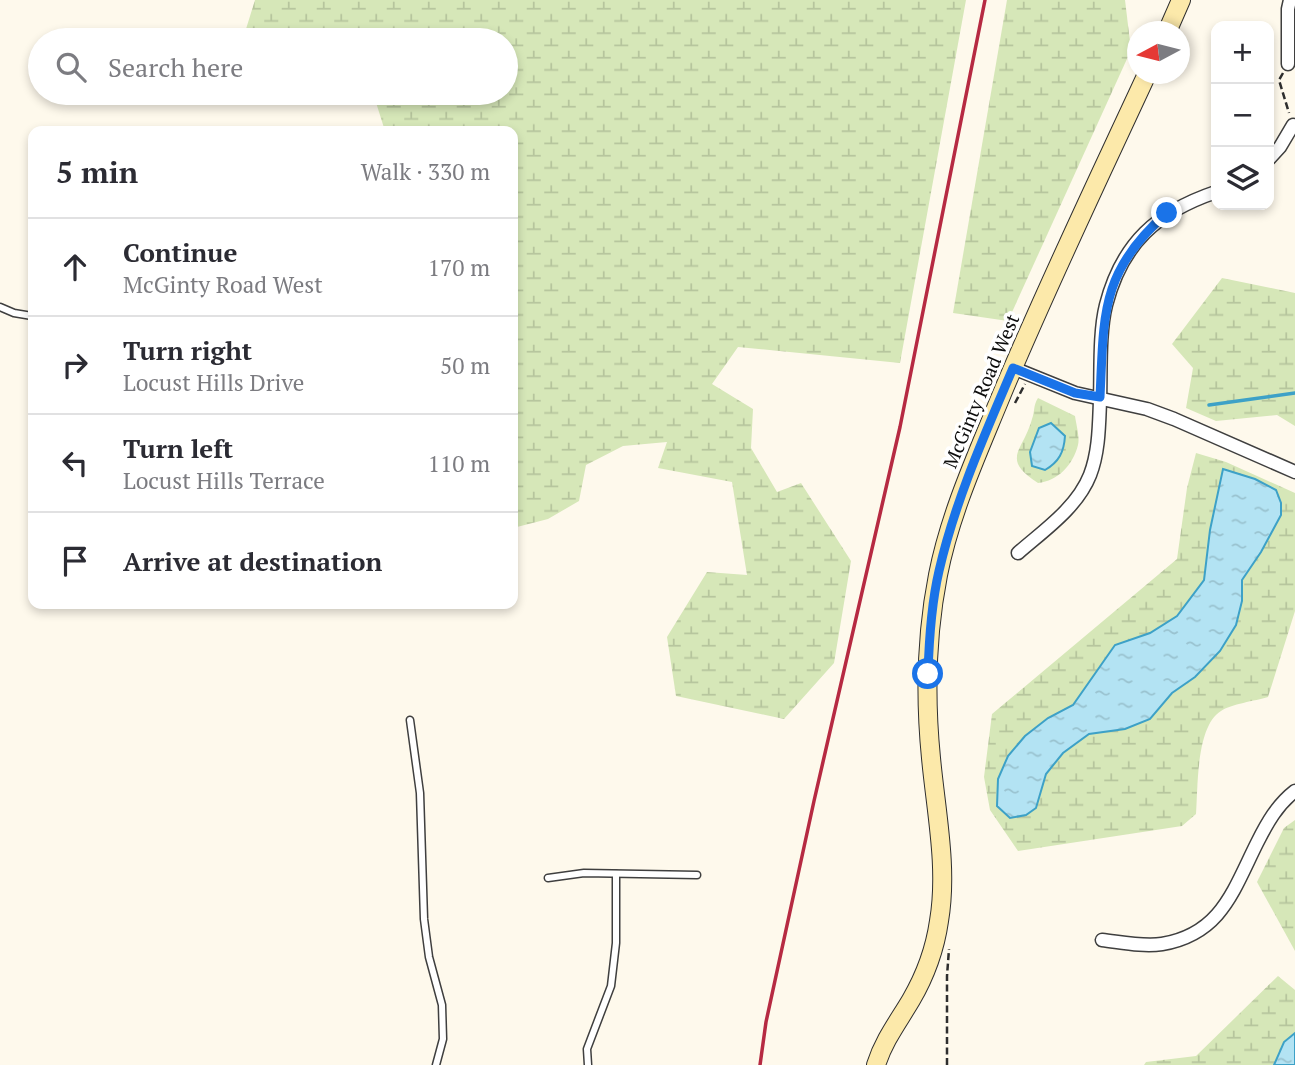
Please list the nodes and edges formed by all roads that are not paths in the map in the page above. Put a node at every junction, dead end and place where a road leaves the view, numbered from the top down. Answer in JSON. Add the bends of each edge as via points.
{"nodes":[{"id":1,"x":1181,"y":0,"type":"edge"},
{"id":2,"x":1290,"y":0,"type":"edge"},
{"id":3,"x":1172,"y":21,"type":"edge"},
{"id":4,"x":1288,"y":64,"type":"road end"},
{"id":5,"x":1143,"y":84,"type":"edge"},
{"id":6,"x":1293,"y":125,"type":"road end"},
{"id":7,"x":1274,"y":154,"type":"edge"},
{"id":8,"x":1211,"y":194,"type":"edge"},
{"id":9,"x":0,"y":307,"type":"edge"},
{"id":10,"x":28,"y":315,"type":"edge"},
{"id":11,"x":1021,"y":371,"type":"junction"},
{"id":12,"x":1100,"y":397,"type":"junction"},
{"id":13,"x":1295,"y":472,"type":"edge"},
{"id":14,"x":1018,"y":553,"type":"dead end"},
{"id":15,"x":410,"y":720,"type":"dead end"},
{"id":16,"x":1295,"y":792,"type":"edge"},
{"id":17,"x":616,"y":874,"type":"junction"},
{"id":18,"x":696,"y":875,"type":"dead end"},
{"id":19,"x":548,"y":878,"type":"dead end"},
{"id":20,"x":1102,"y":940,"type":"dead end"},
{"id":21,"x":436,"y":1065,"type":"edge"},
{"id":22,"x":588,"y":1065,"type":"edge"},
{"id":23,"x":876,"y":1065,"type":"edge"}],
"edges":[{"from":1,"to":3,"type":"main road"},
{"from":2,"to":4,"type":"street"},
{"from":5,"to":11,"type":"main road","name":"McGinty Road West"},
{"from":6,"to":7,"type":"street"},
{"from":8,"to":12,"type":"street","via":[[1167,213],[1144,233],[1120,266],[1106,306]]},
{"from":9,"to":10,"type":"lane"},
{"from":11,"to":12,"type":"street","via":[[1075,393]]},
{"from":11,"to":23,"type":"main road","name":"McGinty Road West","via":[[971,468],[939,574],[926,696],[942,898],[930,960],[889,1032]]},
{"from":12,"to":13,"type":"street","via":[[1174,419]]},
{"from":12,"to":14,"type":"street","via":[[1090,475],[1071,505]]},
{"from":15,"to":21,"type":"lane","via":[[420,793],[425,932],[442,1005],[443,1039]]},
{"from":16,"to":20,"type":"street","via":[[1282,801],[1266,826],[1215,920],[1191,936],[1159,945]]},
{"from":17,"to":18,"type":"lane"},
{"from":17,"to":19,"type":"lane"},
{"from":17,"to":22,"type":"lane","via":[[611,986],[587,1049]]}]}
